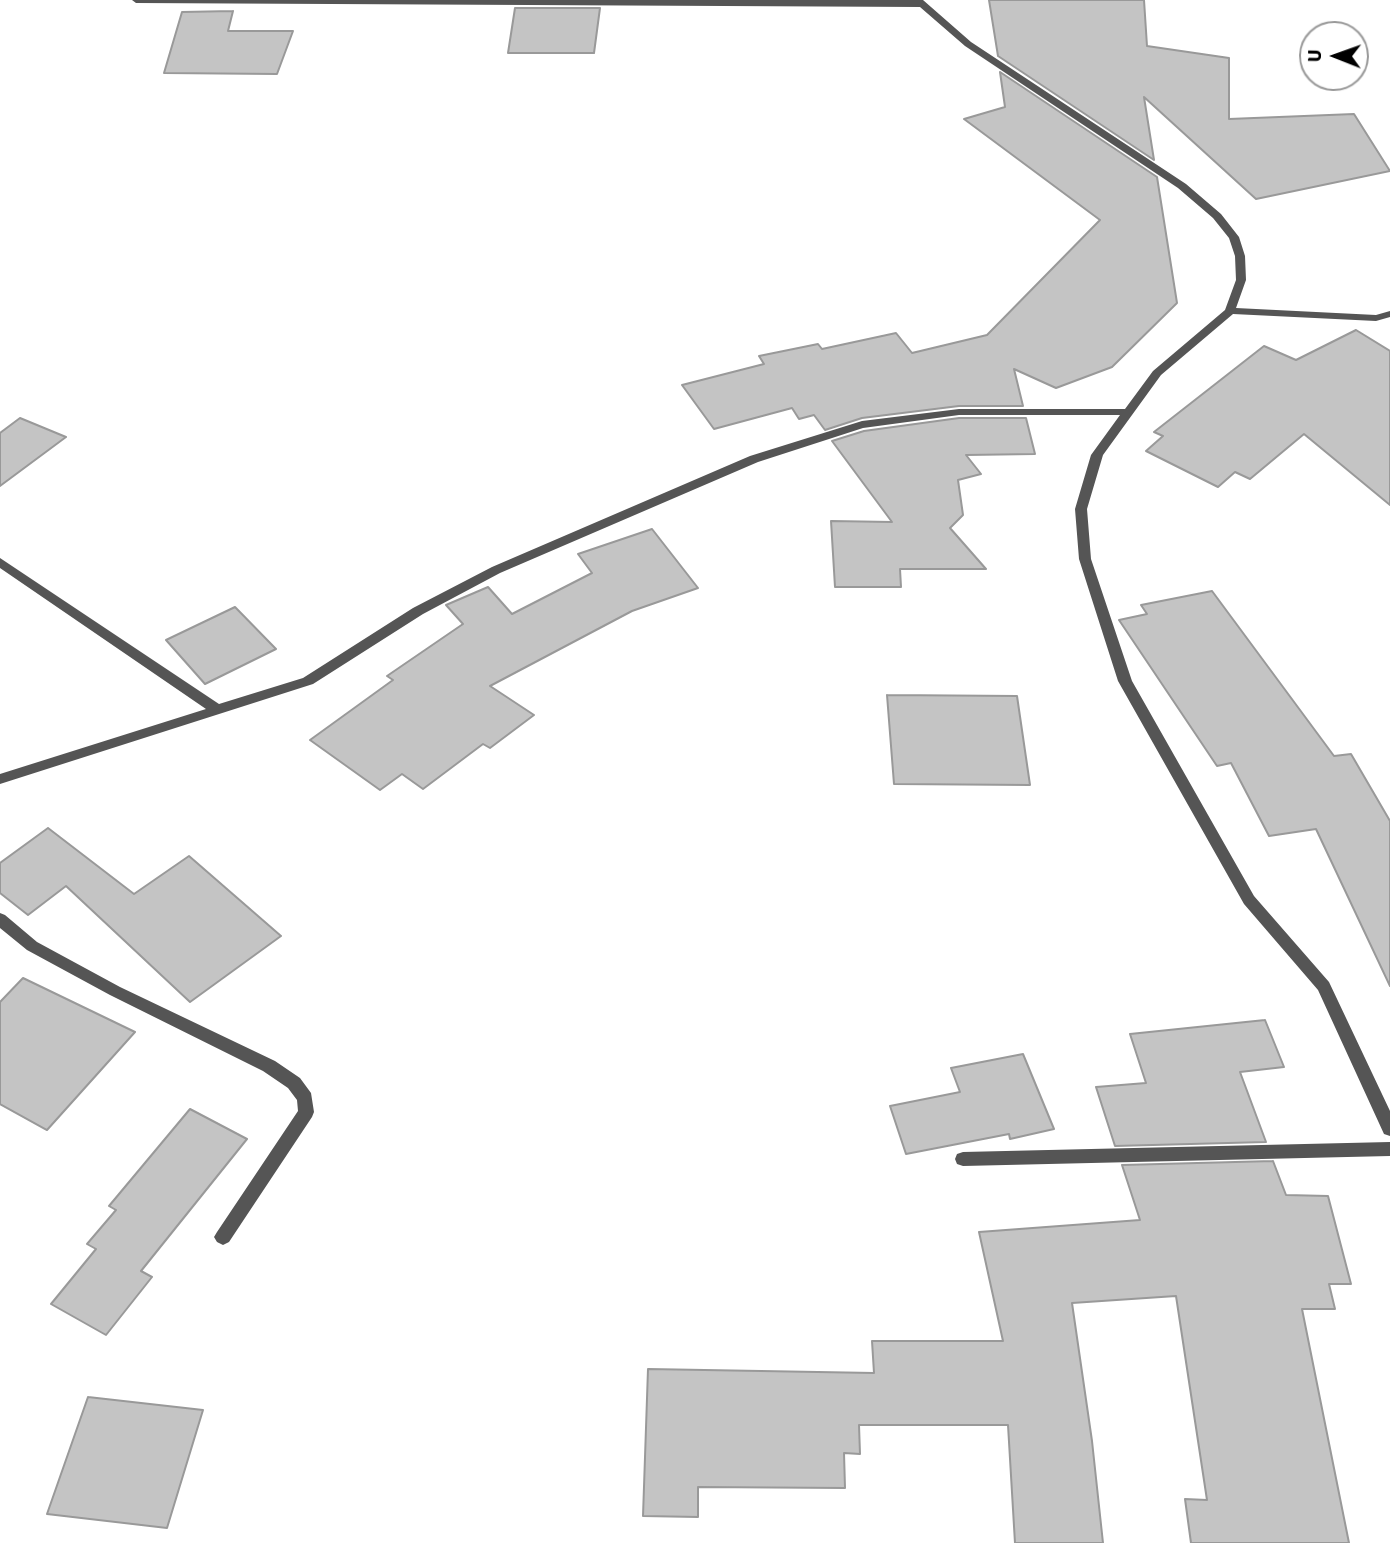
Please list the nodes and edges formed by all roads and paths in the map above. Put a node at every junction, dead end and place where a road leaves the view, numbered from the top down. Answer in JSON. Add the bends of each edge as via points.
{"nodes":[{"id":1,"x":136,"y":0,"type":"edge"},
{"id":2,"x":920,"y":2,"type":"edge"},
{"id":3,"x":1230,"y":311,"type":"junction"},
{"id":4,"x":1390,"y":314,"type":"edge"},
{"id":5,"x":1376,"y":318,"type":"junction"},
{"id":6,"x":1390,"y":327,"type":"edge"},
{"id":7,"x":1129,"y":412,"type":"junction"},
{"id":8,"x":0,"y":562,"type":"edge"},
{"id":9,"x":216,"y":709,"type":"junction"},
{"id":10,"x":0,"y":779,"type":"edge"},
{"id":11,"x":0,"y":919,"type":"edge"},
{"id":12,"x":1390,"y":1129,"type":"edge"},
{"id":13,"x":1390,"y":1149,"type":"edge"},
{"id":14,"x":963,"y":1159,"type":"dead end"},
{"id":15,"x":223,"y":1237,"type":"dead end"}],
"edges":[{"from":1,"to":2,"type":"street"},
{"from":2,"to":3,"type":"street","via":[[968,44],[1182,186],[1217,216],[1234,237],[1240,256],[1241,280]]},
{"from":3,"to":5,"type":"street"},
{"from":3,"to":7,"type":"street","via":[[1157,373]]},
{"from":4,"to":5,"type":"street"},
{"from":5,"to":6,"type":"street"},
{"from":7,"to":9,"type":"street","via":[[947,414],[862,425],[754,459],[496,570],[418,611],[308,681]]},
{"from":7,"to":12,"type":"street","via":[[1097,455],[1082,509],[1085,559],[1125,681],[1249,900],[1324,986]]},
{"from":8,"to":9,"type":"street"},
{"from":9,"to":10,"type":"street"},
{"from":11,"to":15,"type":"street","via":[[32,946],[294,1083],[304,1098],[306,1112]]},
{"from":13,"to":14,"type":"street"}]}
